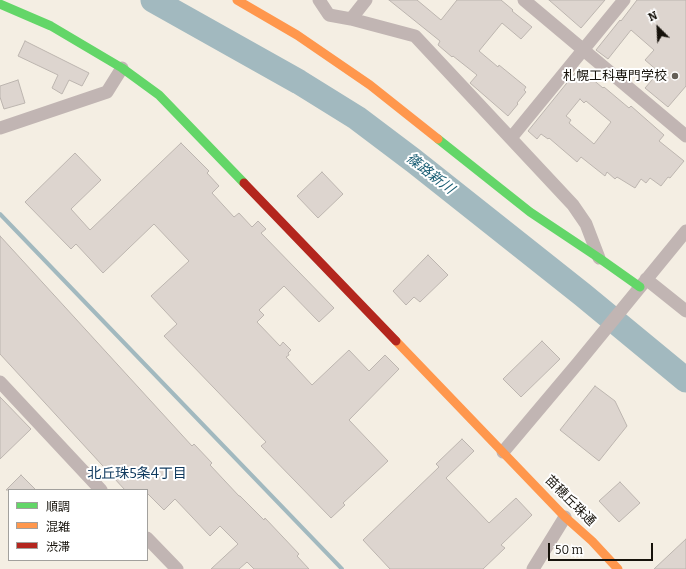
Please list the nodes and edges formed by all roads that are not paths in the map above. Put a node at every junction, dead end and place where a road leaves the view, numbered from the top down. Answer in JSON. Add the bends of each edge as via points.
{"nodes":[{"id":1,"x":237,"y":0,"type":"edge"},
{"id":2,"x":319,"y":0,"type":"edge"},
{"id":3,"x":366,"y":0,"type":"edge"},
{"id":4,"x":524,"y":0,"type":"edge"},
{"id":5,"x":624,"y":0,"type":"edge"},
{"id":6,"x":0,"y":4,"type":"edge"},
{"id":7,"x":351,"y":19,"type":"junction"},
{"id":8,"x":584,"y":50,"type":"junction"},
{"id":9,"x":122,"y":68,"type":"junction"},
{"id":10,"x":0,"y":128,"type":"edge"},
{"id":11,"x":686,"y":136,"type":"edge"},
{"id":12,"x":511,"y":138,"type":"junction"},
{"id":13,"x":686,"y":231,"type":"edge"},
{"id":14,"x":599,"y":258,"type":"junction"},
{"id":15,"x":643,"y":283,"type":"junction"},
{"id":16,"x":686,"y":311,"type":"edge"},
{"id":17,"x":0,"y":382,"type":"edge"},
{"id":18,"x":503,"y":452,"type":"junction"},
{"id":19,"x":100,"y":489,"type":"edge"},
{"id":20,"x":565,"y":517,"type":"junction"},
{"id":21,"x":148,"y":539,"type":"edge"},
{"id":22,"x":177,"y":569,"type":"edge"},
{"id":23,"x":533,"y":569,"type":"edge"},
{"id":24,"x":618,"y":569,"type":"edge"}],
"edges":[{"from":1,"to":14,"type":"street","via":[[297,35],[370,85],[530,212]]},
{"from":2,"to":7,"type":"street","via":[[329,15]]},
{"from":3,"to":7,"type":"street"},
{"from":4,"to":8,"type":"street"},
{"from":5,"to":8,"type":"street"},
{"from":6,"to":9,"type":"street","name":"苗穂丘珠通","via":[[51,26]]},
{"from":7,"to":12,"type":"street","via":[[415,36]]},
{"from":8,"to":11,"type":"street"},
{"from":8,"to":12,"type":"street"},
{"from":9,"to":10,"type":"street","via":[[107,92]]},
{"from":9,"to":18,"type":"street","name":"苗穂丘珠通","via":[[159,96]]},
{"from":12,"to":14,"type":"street","via":[[573,205],[586,224]]},
{"from":13,"to":15,"type":"street"},
{"from":14,"to":15,"type":"street"},
{"from":15,"to":16,"type":"street"},
{"from":15,"to":18,"type":"street"},
{"from":17,"to":19,"type":"street"},
{"from":18,"to":20,"type":"street","name":"苗穂丘珠通"},
{"from":20,"to":23,"type":"street"},
{"from":20,"to":24,"type":"street","name":"苗穂丘珠通"},
{"from":21,"to":22,"type":"street"}]}
